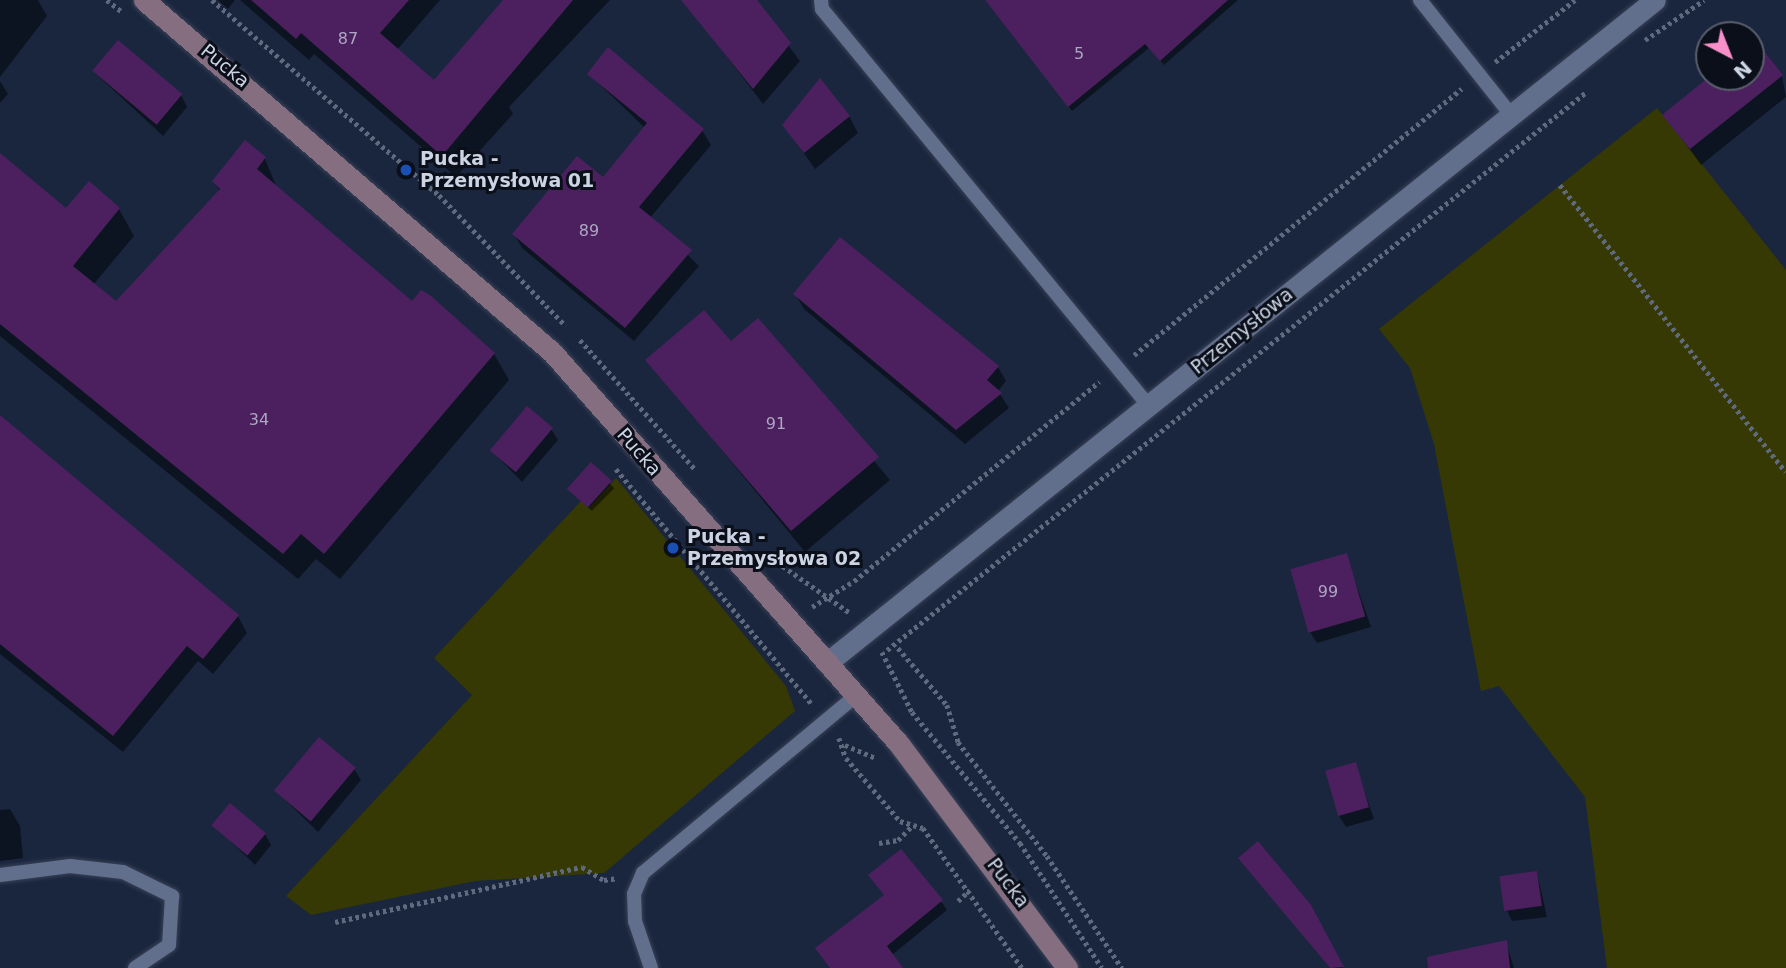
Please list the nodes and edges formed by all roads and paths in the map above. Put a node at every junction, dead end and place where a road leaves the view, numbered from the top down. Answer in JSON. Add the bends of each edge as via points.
{"nodes":[{"id":1,"x":107,"y":0,"type":"edge"},
{"id":2,"x":145,"y":0,"type":"edge"},
{"id":3,"x":821,"y":0,"type":"edge"},
{"id":4,"x":1420,"y":0,"type":"edge"},
{"id":5,"x":1575,"y":0,"type":"edge"},
{"id":6,"x":1656,"y":0,"type":"edge"},
{"id":7,"x":1704,"y":0,"type":"edge"},
{"id":8,"x":132,"y":20,"type":"dead end"},
{"id":9,"x":1632,"y":48,"type":"dead end"},
{"id":10,"x":1479,"y":75,"type":"junction"},
{"id":11,"x":1597,"y":83,"type":"dead end"},
{"id":12,"x":1511,"y":115,"type":"junction"},
{"id":13,"x":1560,"y":185,"type":"dead end"},
{"id":14,"x":1118,"y":367,"type":"junction"},
{"id":15,"x":1148,"y":405,"type":"junction"},
{"id":16,"x":612,"y":462,"type":"dead end"},
{"id":17,"x":1786,"y":472,"type":"edge"},
{"id":18,"x":828,"y":594,"type":"junction"},
{"id":19,"x":813,"y":607,"type":"dead end"},
{"id":20,"x":849,"y":612,"type":"dead end"},
{"id":21,"x":770,"y":643,"type":"dead end"},
{"id":22,"x":764,"y":648,"type":"junction"},
{"id":23,"x":898,"y":648,"type":"junction"},
{"id":24,"x":828,"y":662,"type":"junction"},
{"id":25,"x":857,"y":695,"type":"junction"},
{"id":26,"x":825,"y":719,"type":"junction"},
{"id":27,"x":913,"y":824,"type":"junction"},
{"id":28,"x":879,"y":843,"type":"dead end"},
{"id":29,"x":643,"y":873,"type":"junction"},
{"id":30,"x":0,"y":875,"type":"edge"},
{"id":31,"x":970,"y":890,"type":"junction"},
{"id":32,"x":958,"y":901,"type":"dead end"},
{"id":33,"x":335,"y":922,"type":"dead end"},
{"id":34,"x":135,"y":968,"type":"edge"},
{"id":35,"x":651,"y":968,"type":"edge"},
{"id":36,"x":1022,"y":968,"type":"edge"},
{"id":37,"x":1068,"y":968,"type":"edge"},
{"id":38,"x":1102,"y":968,"type":"edge"},
{"id":39,"x":1122,"y":968,"type":"edge"}],
"edges":[{"from":1,"to":8,"type":"path"},
{"from":2,"to":24,"type":"street","name":"Pucka","via":[[552,352]]},
{"from":3,"to":14,"type":"lane","via":[[830,20]]},
{"from":4,"to":10,"type":"lane"},
{"from":5,"to":10,"type":"path"},
{"from":6,"to":12,"type":"street","name":"Przemysłowa"},
{"from":7,"to":9,"type":"path","via":[[1653,40]]},
{"from":10,"to":12,"type":"lane"},
{"from":10,"to":14,"type":"path"},
{"from":11,"to":23,"type":"path"},
{"from":12,"to":15,"type":"street","name":"Przemysłowa"},
{"from":13,"to":17,"type":"path"},
{"from":14,"to":15,"type":"lane"},
{"from":14,"to":18,"type":"path","via":[[855,581]]},
{"from":15,"to":24,"type":"street","name":"Przemysłowa"},
{"from":16,"to":22,"type":"path"},
{"from":18,"to":19,"type":"path"},
{"from":18,"to":20,"type":"path"},
{"from":21,"to":22,"type":"path"},
{"from":22,"to":26,"type":"path"},
{"from":23,"to":38,"type":"path","via":[[882,652],[912,712],[1020,843]]},
{"from":23,"to":39,"type":"path","via":[[947,705],[958,742],[1047,856]]},
{"from":24,"to":25,"type":"street","name":"Pucka"},
{"from":25,"to":26,"type":"lane"},
{"from":25,"to":37,"type":"street","name":"Pucka","via":[[1021,898]]},
{"from":26,"to":27,"type":"path","via":[[844,745],[846,758],[900,821]]},
{"from":26,"to":29,"type":"lane"},
{"from":27,"to":28,"type":"path","via":[[898,840]]},
{"from":27,"to":31,"type":"path"},
{"from":29,"to":33,"type":"path","via":[[604,880],[582,867]]},
{"from":29,"to":35,"type":"lane","via":[[634,894],[635,921]]},
{"from":30,"to":34,"type":"lane","via":[[70,866],[123,872],[172,896],[169,945]]},
{"from":31,"to":32,"type":"path"},
{"from":31,"to":36,"type":"path"}]}
